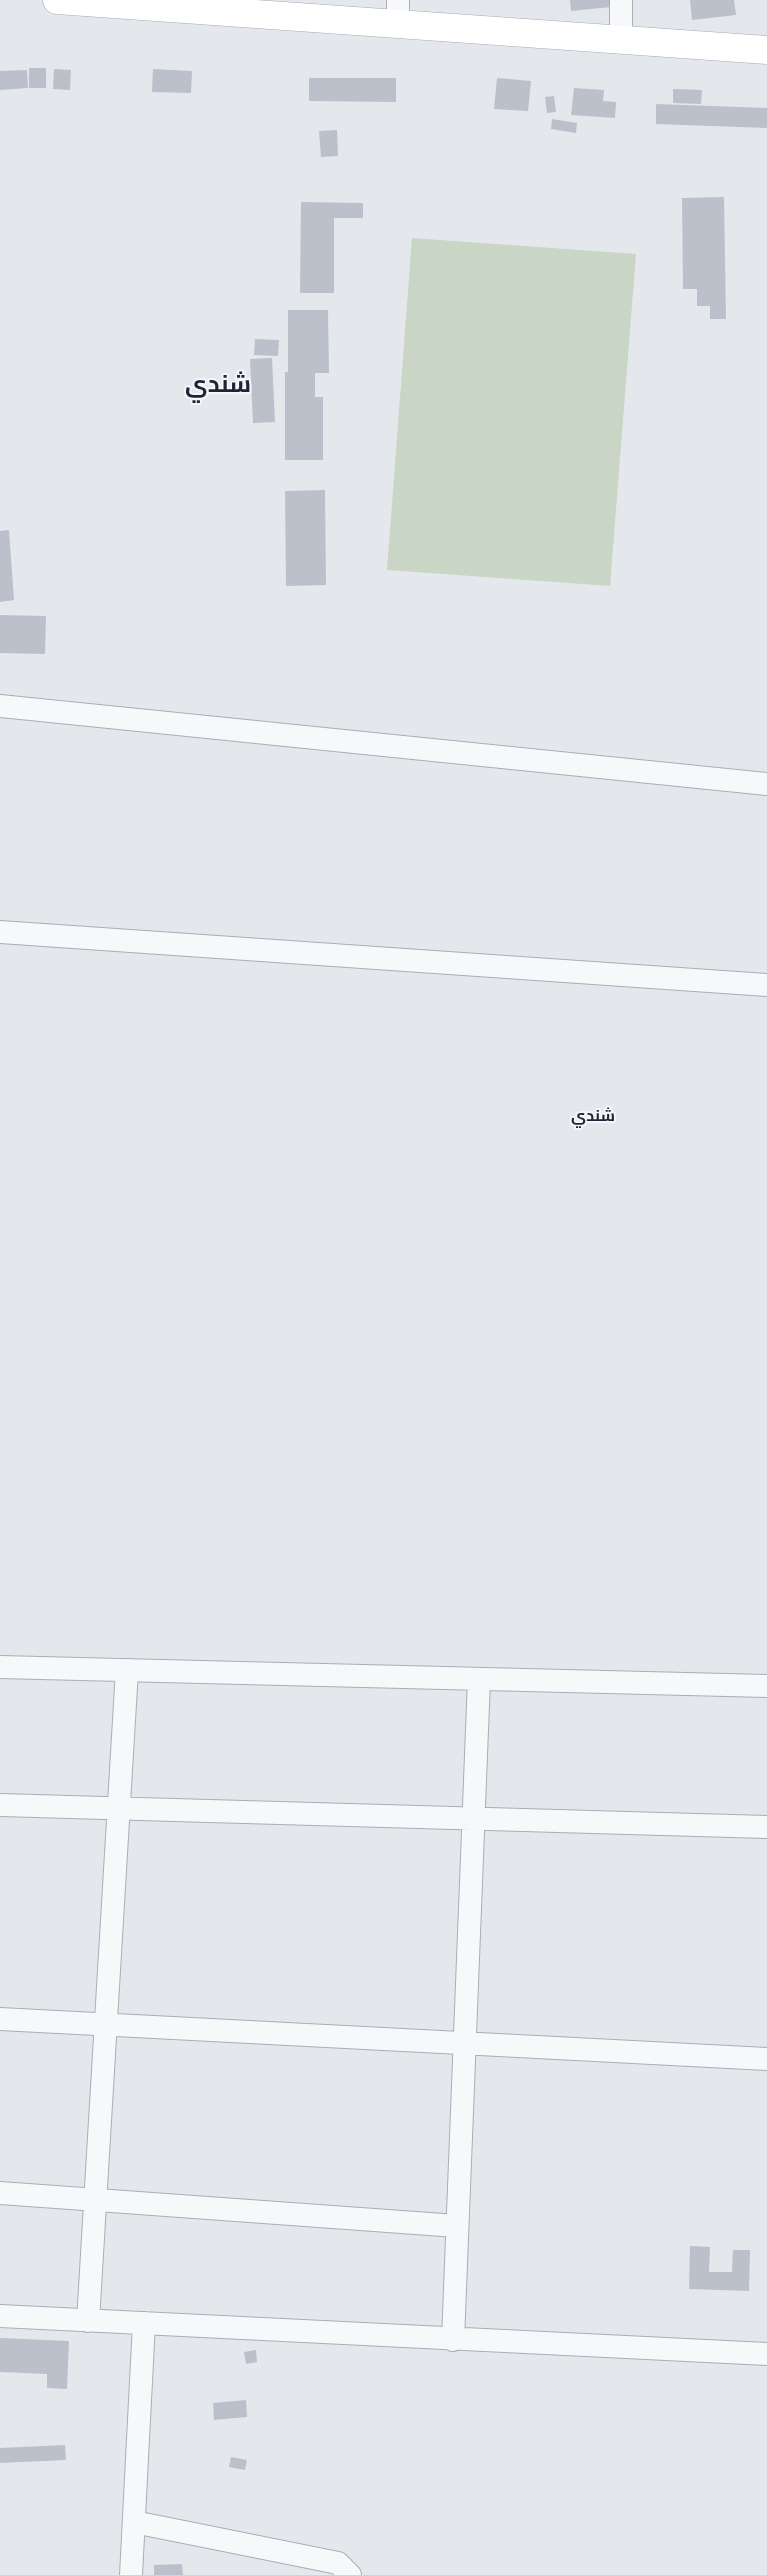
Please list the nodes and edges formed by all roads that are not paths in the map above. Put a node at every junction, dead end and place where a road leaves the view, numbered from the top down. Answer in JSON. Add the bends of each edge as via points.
{"nodes":[{"id":1,"x":57,"y":0,"type":"edge"},
{"id":2,"x":621,"y":0,"type":"edge"},
{"id":3,"x":232,"y":6,"type":"edge"},
{"id":4,"x":398,"y":12,"type":"edge"},
{"id":5,"x":621,"y":40,"type":"junction"},
{"id":6,"x":767,"y":50,"type":"edge"},
{"id":7,"x":0,"y":706,"type":"edge"},
{"id":8,"x":767,"y":784,"type":"edge"},
{"id":9,"x":0,"y":932,"type":"edge"},
{"id":10,"x":767,"y":985,"type":"edge"},
{"id":11,"x":0,"y":1667,"type":"edge"},
{"id":12,"x":127,"y":1670,"type":"junction"},
{"id":13,"x":479,"y":1679,"type":"junction"},
{"id":14,"x":767,"y":1686,"type":"edge"},
{"id":15,"x":0,"y":1805,"type":"edge"},
{"id":16,"x":119,"y":1809,"type":"junction"},
{"id":17,"x":474,"y":1819,"type":"junction"},
{"id":18,"x":767,"y":1827,"type":"edge"},
{"id":19,"x":0,"y":2019,"type":"edge"},
{"id":20,"x":106,"y":2025,"type":"junction"},
{"id":21,"x":464,"y":2044,"type":"junction"},
{"id":22,"x":767,"y":2059,"type":"edge"},
{"id":23,"x":0,"y":2193,"type":"edge"},
{"id":24,"x":95,"y":2200,"type":"junction"},
{"id":25,"x":457,"y":2226,"type":"junction"},
{"id":26,"x":0,"y":2316,"type":"edge"},
{"id":27,"x":88,"y":2321,"type":"junction"},
{"id":28,"x":144,"y":2324,"type":"junction"},
{"id":29,"x":453,"y":2340,"type":"junction"},
{"id":30,"x":767,"y":2354,"type":"edge"},
{"id":31,"x":134,"y":2522,"type":"junction"},
{"id":32,"x":131,"y":2575,"type":"edge"},
{"id":33,"x":350,"y":2575,"type":"edge"}],
"edges":[{"from":1,"to":3,"type":"main road"},
{"from":2,"to":5,"type":"street"},
{"from":3,"to":4,"type":"main road"},
{"from":4,"to":5,"type":"main road"},
{"from":5,"to":6,"type":"main road"},
{"from":7,"to":8,"type":"street"},
{"from":9,"to":10,"type":"street"},
{"from":11,"to":12,"type":"street"},
{"from":12,"to":13,"type":"street"},
{"from":12,"to":16,"type":"street"},
{"from":13,"to":14,"type":"street"},
{"from":13,"to":17,"type":"street"},
{"from":15,"to":16,"type":"street"},
{"from":16,"to":17,"type":"street"},
{"from":16,"to":20,"type":"street"},
{"from":17,"to":18,"type":"street"},
{"from":17,"to":21,"type":"street"},
{"from":19,"to":20,"type":"street"},
{"from":20,"to":21,"type":"street"},
{"from":20,"to":24,"type":"street"},
{"from":21,"to":22,"type":"street"},
{"from":21,"to":25,"type":"street"},
{"from":23,"to":24,"type":"street"},
{"from":24,"to":25,"type":"street"},
{"from":24,"to":27,"type":"street"},
{"from":25,"to":29,"type":"street"},
{"from":26,"to":27,"type":"street"},
{"from":27,"to":28,"type":"street"},
{"from":28,"to":29,"type":"street"},
{"from":28,"to":31,"type":"street"},
{"from":29,"to":30,"type":"street"},
{"from":31,"to":32,"type":"street"},
{"from":31,"to":33,"type":"street","via":[[338,2563]]}]}
